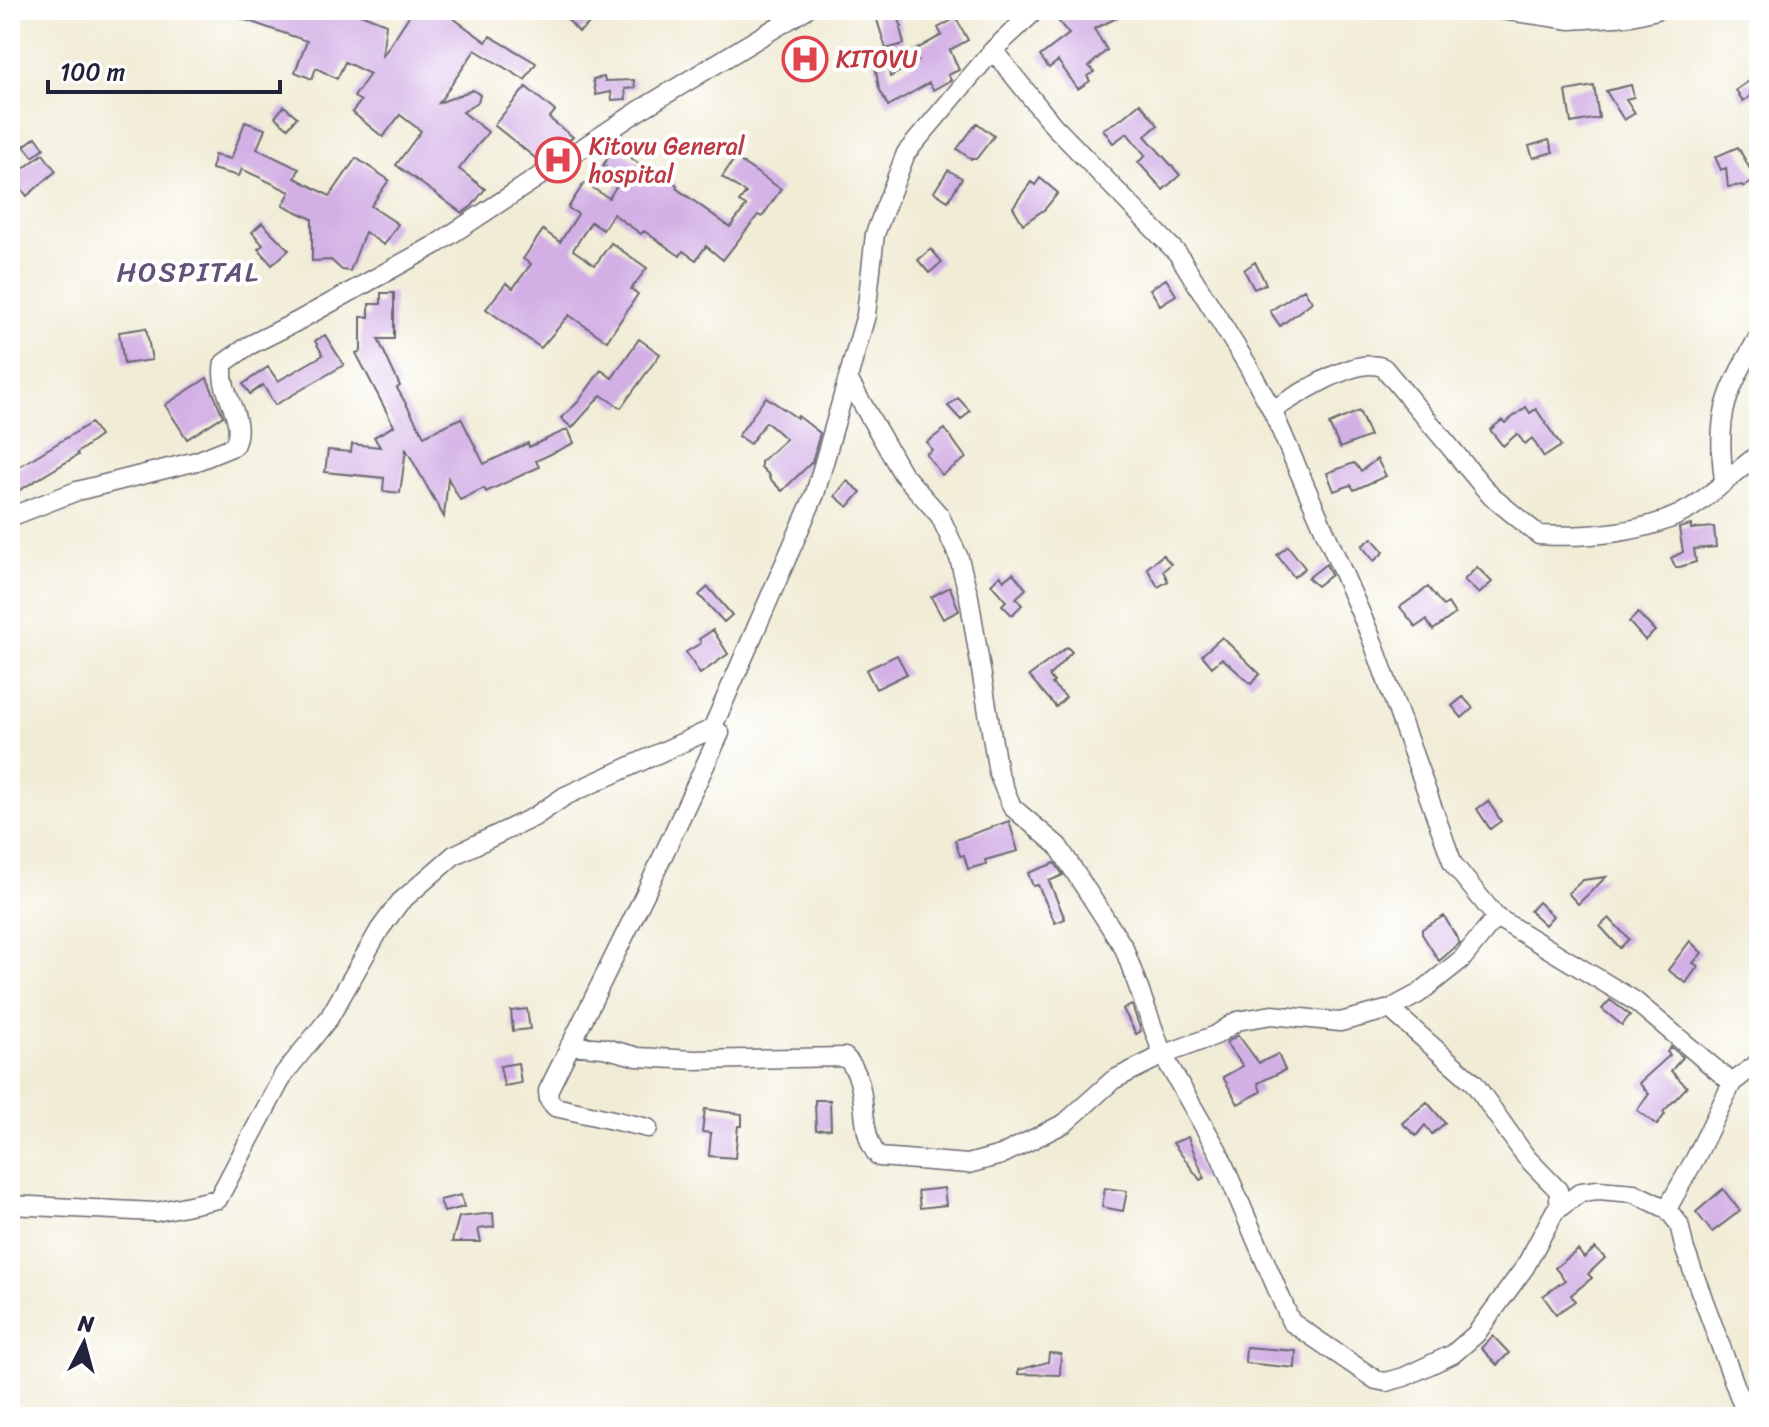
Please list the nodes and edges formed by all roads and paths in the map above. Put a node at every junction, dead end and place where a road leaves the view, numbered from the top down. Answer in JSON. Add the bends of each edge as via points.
{"nodes":[{"id":1,"x":805,"y":10,"type":"edge"},
{"id":2,"x":1036,"y":10,"type":"edge"},
{"id":3,"x":1501,"y":10,"type":"edge"},
{"id":4,"x":1657,"y":10,"type":"edge"},
{"id":5,"x":993,"y":50,"type":"junction"},
{"id":6,"x":1759,"y":336,"type":"edge"},
{"id":7,"x":848,"y":379,"type":"junction"},
{"id":8,"x":1272,"y":410,"type":"junction"},
{"id":9,"x":1759,"y":454,"type":"edge"},
{"id":10,"x":1724,"y":480,"type":"junction"},
{"id":11,"x":10,"y":517,"type":"edge"},
{"id":12,"x":712,"y":729,"type":"junction"},
{"id":13,"x":1496,"y":917,"type":"junction"},
{"id":14,"x":1390,"y":1009,"type":"junction"},
{"id":15,"x":570,"y":1045,"type":"junction"},
{"id":16,"x":1163,"y":1055,"type":"junction"},
{"id":17,"x":1759,"y":1062,"type":"edge"},
{"id":18,"x":1732,"y":1083,"type":"junction"},
{"id":19,"x":648,"y":1128,"type":"dead end"},
{"id":20,"x":10,"y":1205,"type":"edge"},
{"id":21,"x":1560,"y":1208,"type":"junction"},
{"id":22,"x":1667,"y":1209,"type":"junction"},
{"id":23,"x":1747,"y":1417,"type":"edge"}],
"edges":[{"from":1,"to":11,"type":"street","via":[[640,110],[435,245],[224,363],[225,388],[237,418],[234,446],[197,461],[77,491]]},
{"from":2,"to":5,"type":"street"},
{"from":3,"to":4,"type":"street","via":[[1571,20]]},
{"from":5,"to":7,"type":"street","via":[[906,153],[875,234],[866,315]]},
{"from":5,"to":8,"type":"street","via":[[1053,125],[1178,254]]},
{"from":6,"to":10,"type":"street","via":[[1723,408]]},
{"from":7,"to":12,"type":"street","via":[[815,494]]},
{"from":7,"to":16,"type":"street","via":[[902,473],[940,516],[959,558],[998,773],[1012,807],[1058,846],[1124,948]]},
{"from":8,"to":10,"type":"street","via":[[1347,370],[1376,364],[1491,496],[1539,535],[1598,535],[1665,521],[1692,508]]},
{"from":8,"to":13,"type":"street","via":[[1371,637],[1453,864]]},
{"from":9,"to":10,"type":"street"},
{"from":12,"to":15,"type":"street","via":[[720,733]]},
{"from":12,"to":20,"type":"street","via":[[565,796],[454,855],[400,902],[329,1018],[284,1074],[218,1199],[156,1212]]},
{"from":13,"to":14,"type":"street","via":[[1462,959]]},
{"from":13,"to":18,"type":"street","via":[[1635,1001]]},
{"from":14,"to":16,"type":"street","via":[[1340,1022],[1291,1015],[1237,1021]]},
{"from":14,"to":21,"type":"street","via":[[1474,1083],[1526,1157],[1558,1190]]},
{"from":15,"to":16,"type":"street","via":[[695,1060],[845,1057],[858,1072],[879,1157],[968,1164],[1001,1155],[1065,1123],[1113,1080]]},
{"from":15,"to":19,"type":"street","via":[[548,1091],[555,1107]]},
{"from":16,"to":21,"type":"street","via":[[1218,1151],[1291,1322],[1376,1380],[1404,1377],[1453,1354],[1476,1334]]},
{"from":17,"to":18,"type":"street"},
{"from":18,"to":22,"type":"street"},
{"from":21,"to":22,"type":"street","via":[[1581,1192],[1598,1190],[1634,1193]]},
{"from":22,"to":23,"type":"street","via":[[1679,1224]]}]}
